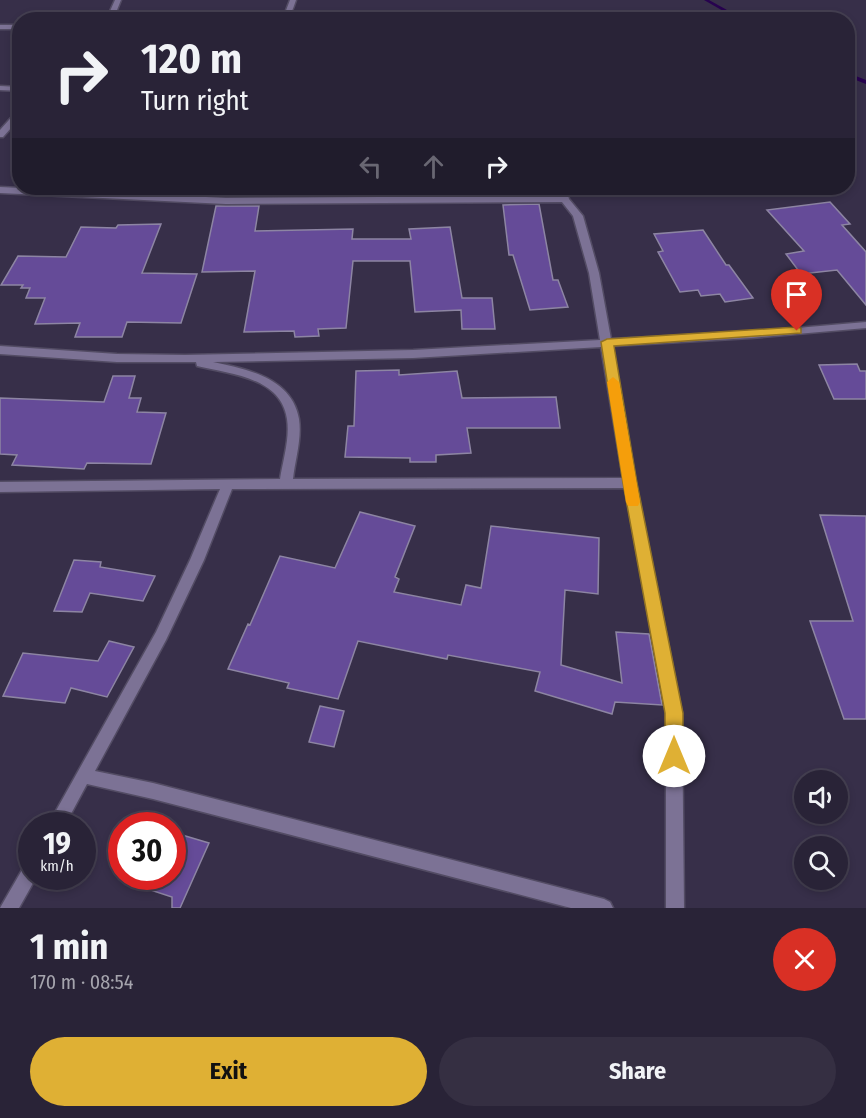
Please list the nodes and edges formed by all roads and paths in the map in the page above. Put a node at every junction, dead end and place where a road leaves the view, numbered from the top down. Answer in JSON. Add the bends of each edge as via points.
{"nodes":[{"id":1,"x":12,"y":122,"type":"edge"},
{"id":2,"x":0,"y":135,"type":"edge"},
{"id":3,"x":103,"y":195,"type":"edge"},
{"id":4,"x":480,"y":195,"type":"edge"},
{"id":5,"x":565,"y":195,"type":"edge"},
{"id":6,"x":866,"y":325,"type":"edge"},
{"id":7,"x":607,"y":342,"type":"junction"},
{"id":8,"x":0,"y":350,"type":"edge"},
{"id":9,"x":185,"y":359,"type":"junction"},
{"id":10,"x":630,"y":483,"type":"junction"},
{"id":11,"x":228,"y":484,"type":"junction"},
{"id":12,"x":286,"y":484,"type":"junction"},
{"id":13,"x":0,"y":487,"type":"edge"},
{"id":14,"x":84,"y":776,"type":"junction"},
{"id":15,"x":63,"y":812,"type":"edge"},
{"id":16,"x":20,"y":890,"type":"edge"},
{"id":17,"x":9,"y":908,"type":"edge"},
{"id":18,"x":604,"y":908,"type":"edge"},
{"id":19,"x":675,"y":908,"type":"edge"}],
"edges":[{"from":1,"to":2,"type":"street"},
{"from":3,"to":4,"type":"street","via":[[226,201]]},
{"from":5,"to":7,"type":"street","via":[[578,216]]},
{"from":6,"to":7,"type":"street"},
{"from":7,"to":9,"type":"street","via":[[413,354]]},
{"from":7,"to":10,"type":"street"},
{"from":8,"to":9,"type":"street"},
{"from":9,"to":12,"type":"street","via":[[257,377],[285,396],[293,419]]},
{"from":10,"to":12,"type":"street"},
{"from":10,"to":19,"type":"street","via":[[674,713]]},
{"from":11,"to":12,"type":"street"},
{"from":11,"to":13,"type":"street"},
{"from":11,"to":14,"type":"street","via":[[161,636]]},
{"from":14,"to":15,"type":"street"},
{"from":14,"to":18,"type":"street"},
{"from":16,"to":17,"type":"street"}]}
